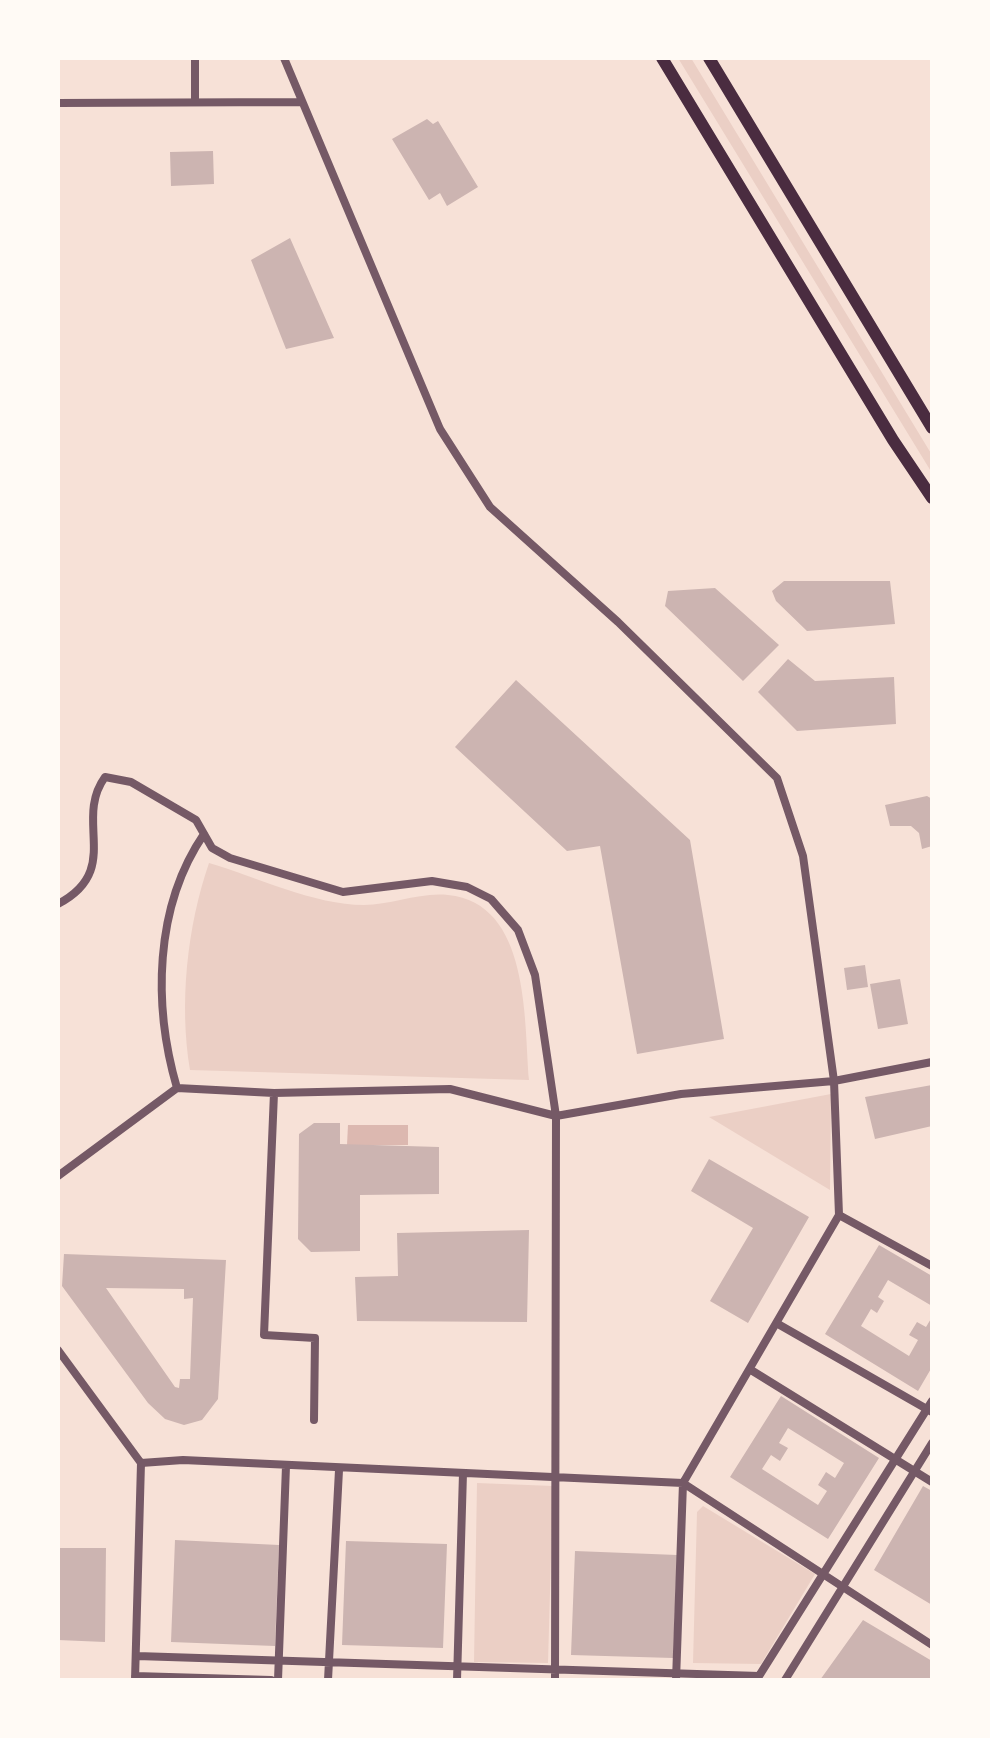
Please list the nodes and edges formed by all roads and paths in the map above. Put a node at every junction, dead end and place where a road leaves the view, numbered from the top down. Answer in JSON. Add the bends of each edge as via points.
{"nodes":[{"id":1,"x":196,"y":58,"type":"edge"},
{"id":2,"x":284,"y":58,"type":"edge"},
{"id":3,"x":662,"y":58,"type":"edge"},
{"id":4,"x":709,"y":58,"type":"edge"},
{"id":5,"x":195,"y":102,"type":"junction"},
{"id":6,"x":300,"y":102,"type":"junction"},
{"id":7,"x":58,"y":103,"type":"edge"},
{"id":8,"x":932,"y":428,"type":"edge"},
{"id":9,"x":932,"y":498,"type":"edge"},
{"id":10,"x":204,"y":834,"type":"junction"},
{"id":11,"x":58,"y":904,"type":"edge"},
{"id":12,"x":932,"y":1062,"type":"edge"},
{"id":13,"x":834,"y":1081,"type":"junction"},
{"id":14,"x":177,"y":1088,"type":"junction"},
{"id":15,"x":274,"y":1093,"type":"junction"},
{"id":16,"x":556,"y":1116,"type":"junction"},
{"id":17,"x":58,"y":1176,"type":"edge"},
{"id":18,"x":839,"y":1216,"type":"junction"},
{"id":19,"x":932,"y":1266,"type":"edge"},
{"id":20,"x":778,"y":1324,"type":"junction"},
{"id":21,"x":58,"y":1350,"type":"edge"},
{"id":22,"x":751,"y":1370,"type":"junction"},
{"id":23,"x":931,"y":1407,"type":"edge"},
{"id":24,"x":314,"y":1420,"type":"dead end"},
{"id":25,"x":932,"y":1443,"type":"edge"},
{"id":26,"x":896,"y":1459,"type":"junction"},
{"id":27,"x":141,"y":1462,"type":"junction"},
{"id":28,"x":286,"y":1466,"type":"junction"},
{"id":29,"x":339,"y":1470,"type":"junction"},
{"id":30,"x":915,"y":1471,"type":"junction"},
{"id":31,"x":463,"y":1473,"type":"junction"},
{"id":32,"x":557,"y":1477,"type":"junction"},
{"id":33,"x":932,"y":1482,"type":"edge"},
{"id":34,"x":683,"y":1483,"type":"junction"},
{"id":35,"x":822,"y":1572,"type":"junction"},
{"id":36,"x":840,"y":1586,"type":"junction"},
{"id":37,"x":932,"y":1645,"type":"edge"},
{"id":38,"x":137,"y":1656,"type":"junction"},
{"id":39,"x":279,"y":1660,"type":"junction"},
{"id":40,"x":330,"y":1661,"type":"junction"},
{"id":41,"x":458,"y":1665,"type":"junction"},
{"id":42,"x":556,"y":1668,"type":"junction"},
{"id":43,"x":676,"y":1678,"type":"edge"},
{"id":44,"x":135,"y":1679,"type":"edge"},
{"id":45,"x":275,"y":1680,"type":"edge"},
{"id":46,"x":328,"y":1680,"type":"edge"},
{"id":47,"x":457,"y":1680,"type":"edge"},
{"id":48,"x":555,"y":1680,"type":"edge"},
{"id":49,"x":785,"y":1680,"type":"edge"}],
"edges":[{"from":1,"to":5,"type":"street"},
{"from":2,"to":6,"type":"street"},
{"from":3,"to":9,"type":"main road"},
{"from":4,"to":8,"type":"main road"},
{"from":5,"to":6,"type":"street"},
{"from":5,"to":7,"type":"street"},
{"from":6,"to":13,"type":"street","via":[[440,429],[490,507],[777,778],[803,856]]},
{"from":10,"to":11,"type":"street","via":[[196,820],[131,782],[105,778],[93,794],[97,860],[84,885]]},
{"from":10,"to":14,"type":"street","via":[[189,856],[162,950],[161,1005]]},
{"from":10,"to":16,"type":"street","via":[[230,858],[342,892],[432,881],[491,899],[518,930],[534,975]]},
{"from":12,"to":13,"type":"street"},
{"from":13,"to":16,"type":"street","via":[[681,1094]]},
{"from":13,"to":18,"type":"street"},
{"from":14,"to":15,"type":"street"},
{"from":14,"to":17,"type":"street"},
{"from":15,"to":16,"type":"street","via":[[450,1089]]},
{"from":15,"to":24,"type":"street","via":[[264,1335],[315,1338]]},
{"from":16,"to":32,"type":"street"},
{"from":18,"to":19,"type":"street"},
{"from":18,"to":20,"type":"street"},
{"from":20,"to":22,"type":"street"},
{"from":20,"to":23,"type":"street"},
{"from":21,"to":27,"type":"street"},
{"from":22,"to":26,"type":"street"},
{"from":22,"to":34,"type":"street"},
{"from":23,"to":26,"type":"street"},
{"from":25,"to":30,"type":"street"},
{"from":26,"to":30,"type":"street"},
{"from":26,"to":35,"type":"street"},
{"from":27,"to":28,"type":"street"},
{"from":27,"to":38,"type":"street"},
{"from":28,"to":29,"type":"street"},
{"from":28,"to":39,"type":"street"},
{"from":29,"to":31,"type":"street"},
{"from":29,"to":40,"type":"street"},
{"from":30,"to":33,"type":"street"},
{"from":30,"to":36,"type":"street"},
{"from":31,"to":32,"type":"street"},
{"from":31,"to":41,"type":"street"},
{"from":32,"to":34,"type":"street"},
{"from":32,"to":42,"type":"street"},
{"from":34,"to":35,"type":"street"},
{"from":34,"to":43,"type":"street"},
{"from":35,"to":36,"type":"street"},
{"from":35,"to":43,"type":"street","via":[[758,1676]]},
{"from":36,"to":37,"type":"street"},
{"from":36,"to":49,"type":"street"},
{"from":38,"to":39,"type":"street"},
{"from":38,"to":44,"type":"street"},
{"from":39,"to":40,"type":"street"},
{"from":39,"to":45,"type":"street"},
{"from":40,"to":41,"type":"street"},
{"from":40,"to":46,"type":"street"},
{"from":41,"to":42,"type":"street"},
{"from":41,"to":47,"type":"street"},
{"from":42,"to":43,"type":"street"},
{"from":42,"to":48,"type":"street"},
{"from":44,"to":45,"type":"street"}]}
